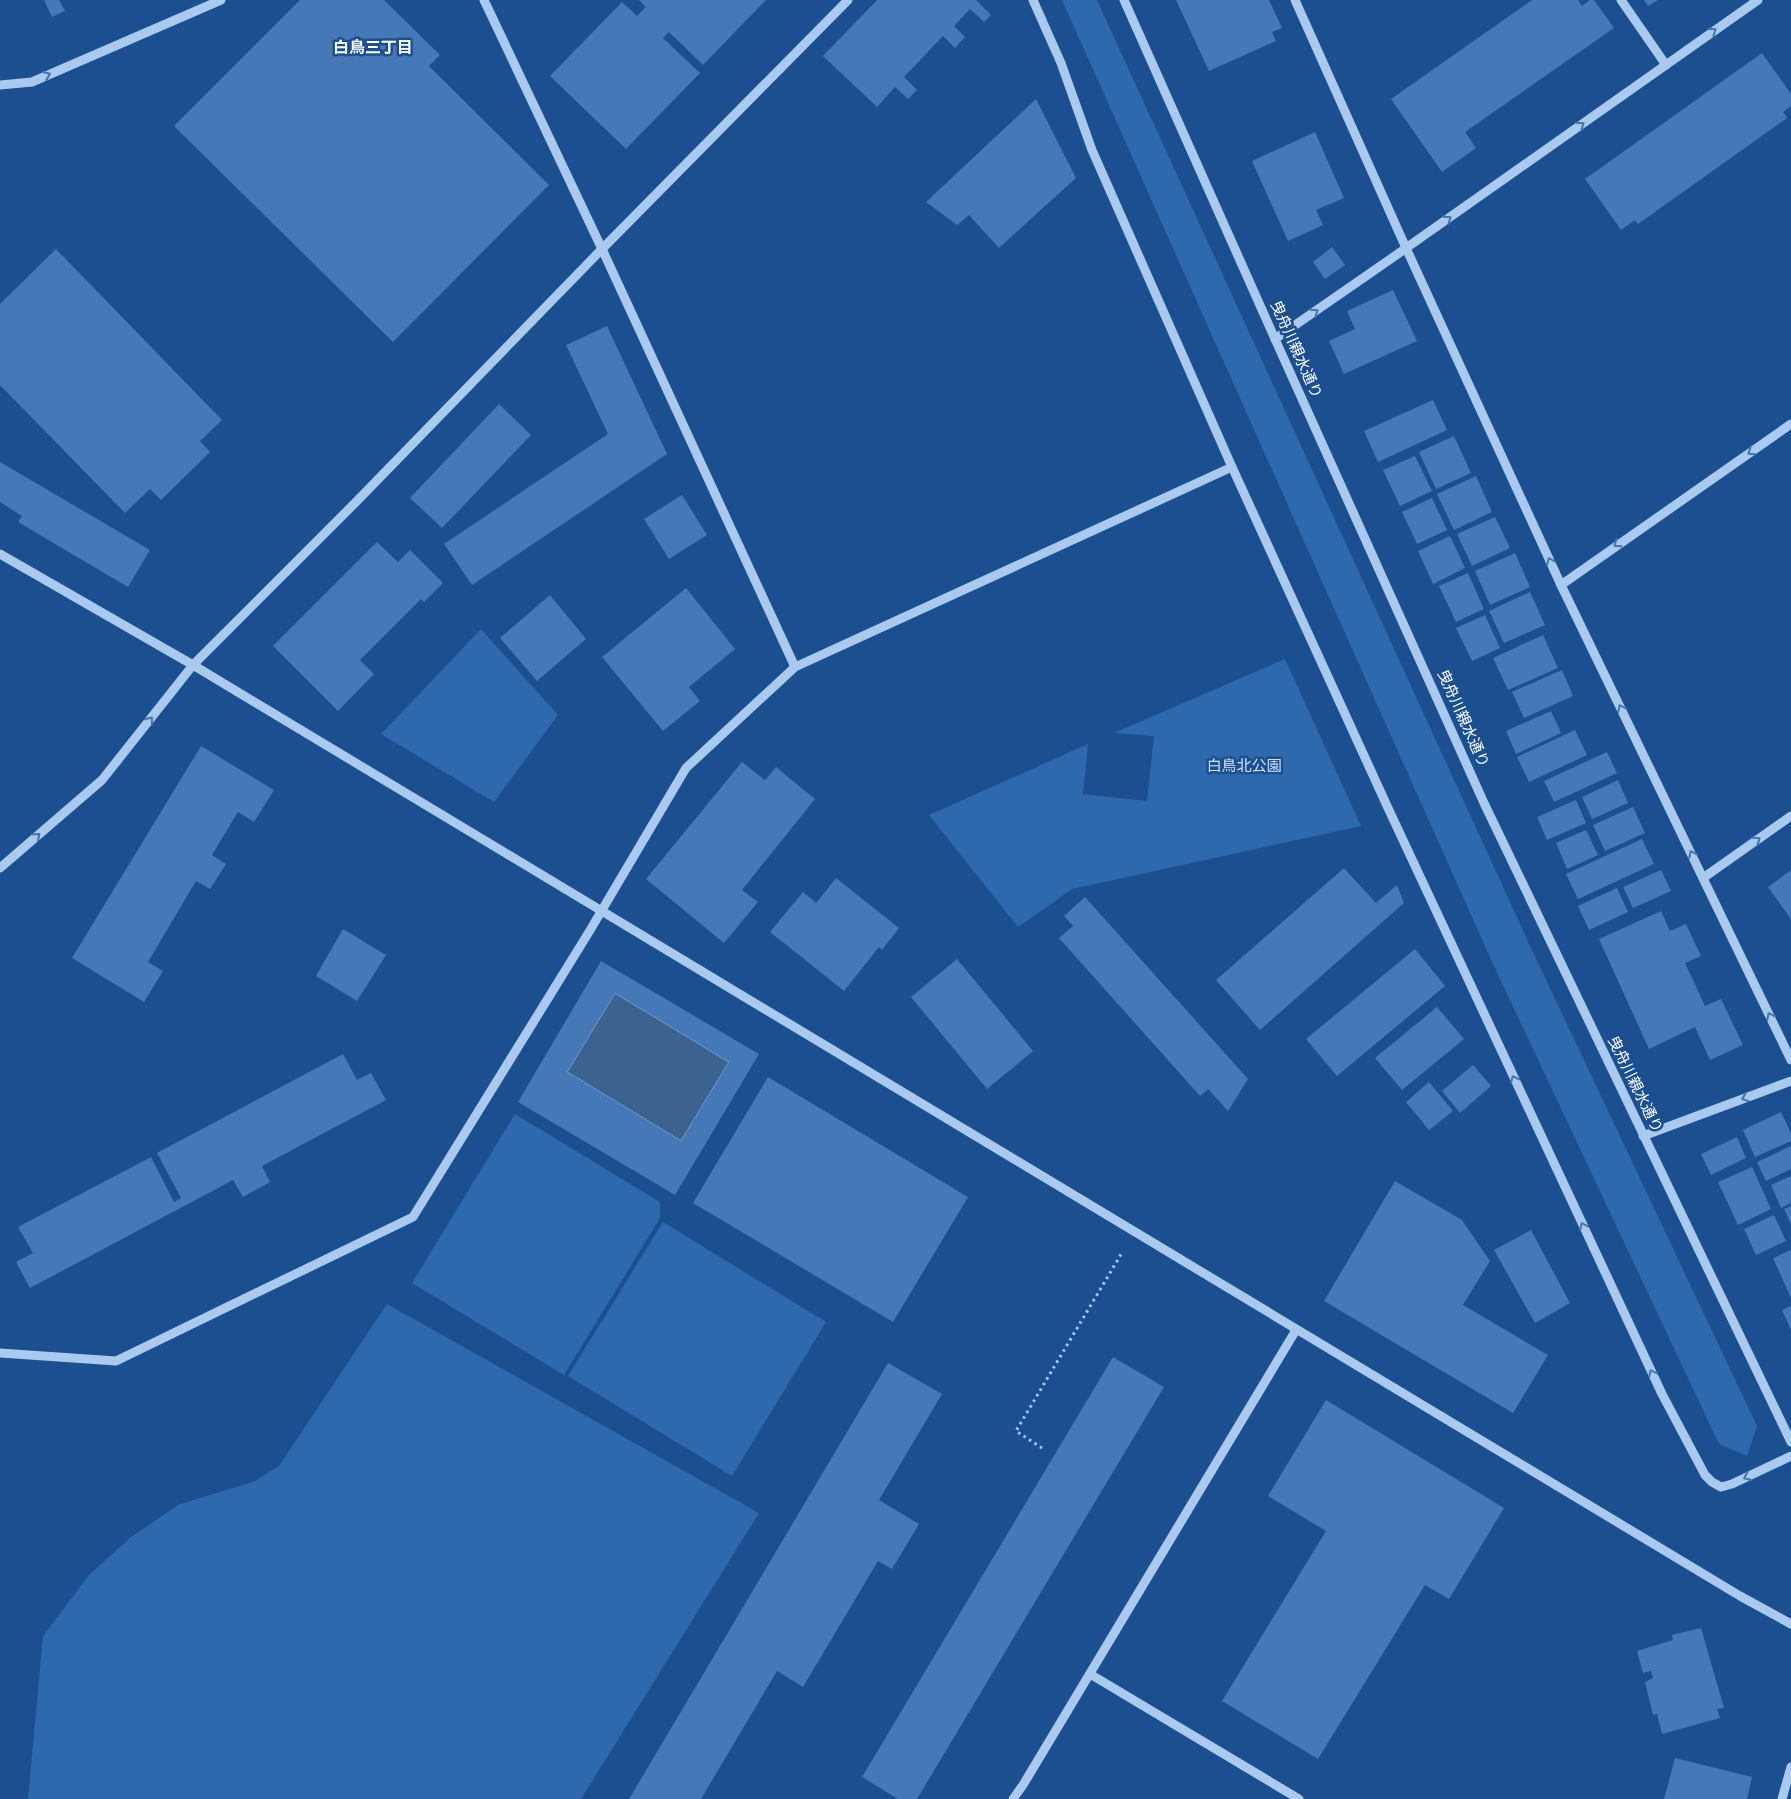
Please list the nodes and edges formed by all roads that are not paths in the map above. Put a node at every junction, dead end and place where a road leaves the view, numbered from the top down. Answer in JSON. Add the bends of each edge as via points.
{"nodes":[{"id":1,"x":221,"y":0,"type":"edge"},
{"id":2,"x":484,"y":0,"type":"edge"},
{"id":3,"x":848,"y":0,"type":"edge"},
{"id":4,"x":1033,"y":0,"type":"edge"},
{"id":5,"x":1124,"y":0,"type":"edge"},
{"id":6,"x":1294,"y":0,"type":"edge"},
{"id":7,"x":1621,"y":0,"type":"edge"},
{"id":8,"x":1758,"y":0,"type":"edge"},
{"id":9,"x":1666,"y":65,"type":"junction"},
{"id":10,"x":0,"y":85,"type":"edge"},
{"id":11,"x":1406,"y":248,"type":"junction"},
{"id":12,"x":602,"y":249,"type":"junction"},
{"id":13,"x":1274,"y":339,"type":"junction"},
{"id":14,"x":1791,"y":424,"type":"edge"},
{"id":15,"x":1232,"y":467,"type":"junction"},
{"id":16,"x":0,"y":554,"type":"edge"},
{"id":17,"x":1561,"y":585,"type":"junction"},
{"id":18,"x":193,"y":665,"type":"junction"},
{"id":19,"x":795,"y":667,"type":"junction"},
{"id":20,"x":1791,"y":816,"type":"edge"},
{"id":21,"x":0,"y":868,"type":"edge"},
{"id":22,"x":1703,"y":878,"type":"junction"},
{"id":23,"x":601,"y":912,"type":"junction"},
{"id":24,"x":1791,"y":1060,"type":"edge"},
{"id":25,"x":1791,"y":1081,"type":"edge"},
{"id":26,"x":1644,"y":1136,"type":"junction"},
{"id":27,"x":1296,"y":1330,"type":"junction"},
{"id":28,"x":0,"y":1353,"type":"edge"},
{"id":29,"x":1791,"y":1442,"type":"edge"},
{"id":30,"x":1791,"y":1456,"type":"edge"},
{"id":31,"x":1791,"y":1624,"type":"edge"},
{"id":32,"x":1090,"y":1674,"type":"junction"},
{"id":33,"x":1791,"y":1767,"type":"edge"},
{"id":34,"x":1013,"y":1799,"type":"edge"},
{"id":35,"x":1299,"y":1799,"type":"edge"},
{"id":36,"x":1782,"y":1799,"type":"edge"}],
"edges":[{"from":10,"to":1,"type":"street","one_way":true,"via":[[32,82]]},
{"from":2,"to":12,"type":"street"},
{"from":3,"to":12,"type":"street"},
{"from":4,"to":15,"type":"street","via":[[1061,63],[1092,150]]},
{"from":5,"to":13,"type":"street","name":"曳舟川親水通り"},
{"from":6,"to":11,"type":"street"},
{"from":7,"to":9,"type":"street"},
{"from":9,"to":8,"type":"street","one_way":true},
{"from":11,"to":9,"type":"street","one_way":true},
{"from":13,"to":11,"type":"street","one_way":true},
{"from":17,"to":11,"type":"street","one_way":true},
{"from":12,"to":18,"type":"street"},
{"from":12,"to":19,"type":"street"},
{"from":13,"to":26,"type":"street","name":"曳舟川親水通り","via":[[1484,803]]},
{"from":14,"to":17,"type":"street","one_way":true},
{"from":15,"to":19,"type":"street"},
{"from":30,"to":15,"type":"street","one_way":true,"via":[[1721,1487],[1705,1475],[1662,1394],[1544,1144]]},
{"from":16,"to":18,"type":"street"},
{"from":22,"to":17,"type":"street","one_way":true},
{"from":21,"to":18,"type":"street","one_way":true,"via":[[102,780]]},
{"from":18,"to":23,"type":"street"},
{"from":19,"to":23,"type":"street","via":[[686,768]]},
{"from":22,"to":20,"type":"street","one_way":true},
{"from":24,"to":22,"type":"street","one_way":true},
{"from":23,"to":27,"type":"street","via":[[936,1110]]},
{"from":23,"to":28,"type":"street","via":[[413,1218],[116,1361]]},
{"from":25,"to":26,"type":"street","one_way":true},
{"from":26,"to":29,"type":"street","name":"曳舟川親水通り"},
{"from":27,"to":31,"type":"street"},
{"from":27,"to":32,"type":"street"},
{"from":32,"to":34,"type":"street"},
{"from":32,"to":35,"type":"street"},
{"from":33,"to":36,"type":"street"}]}
